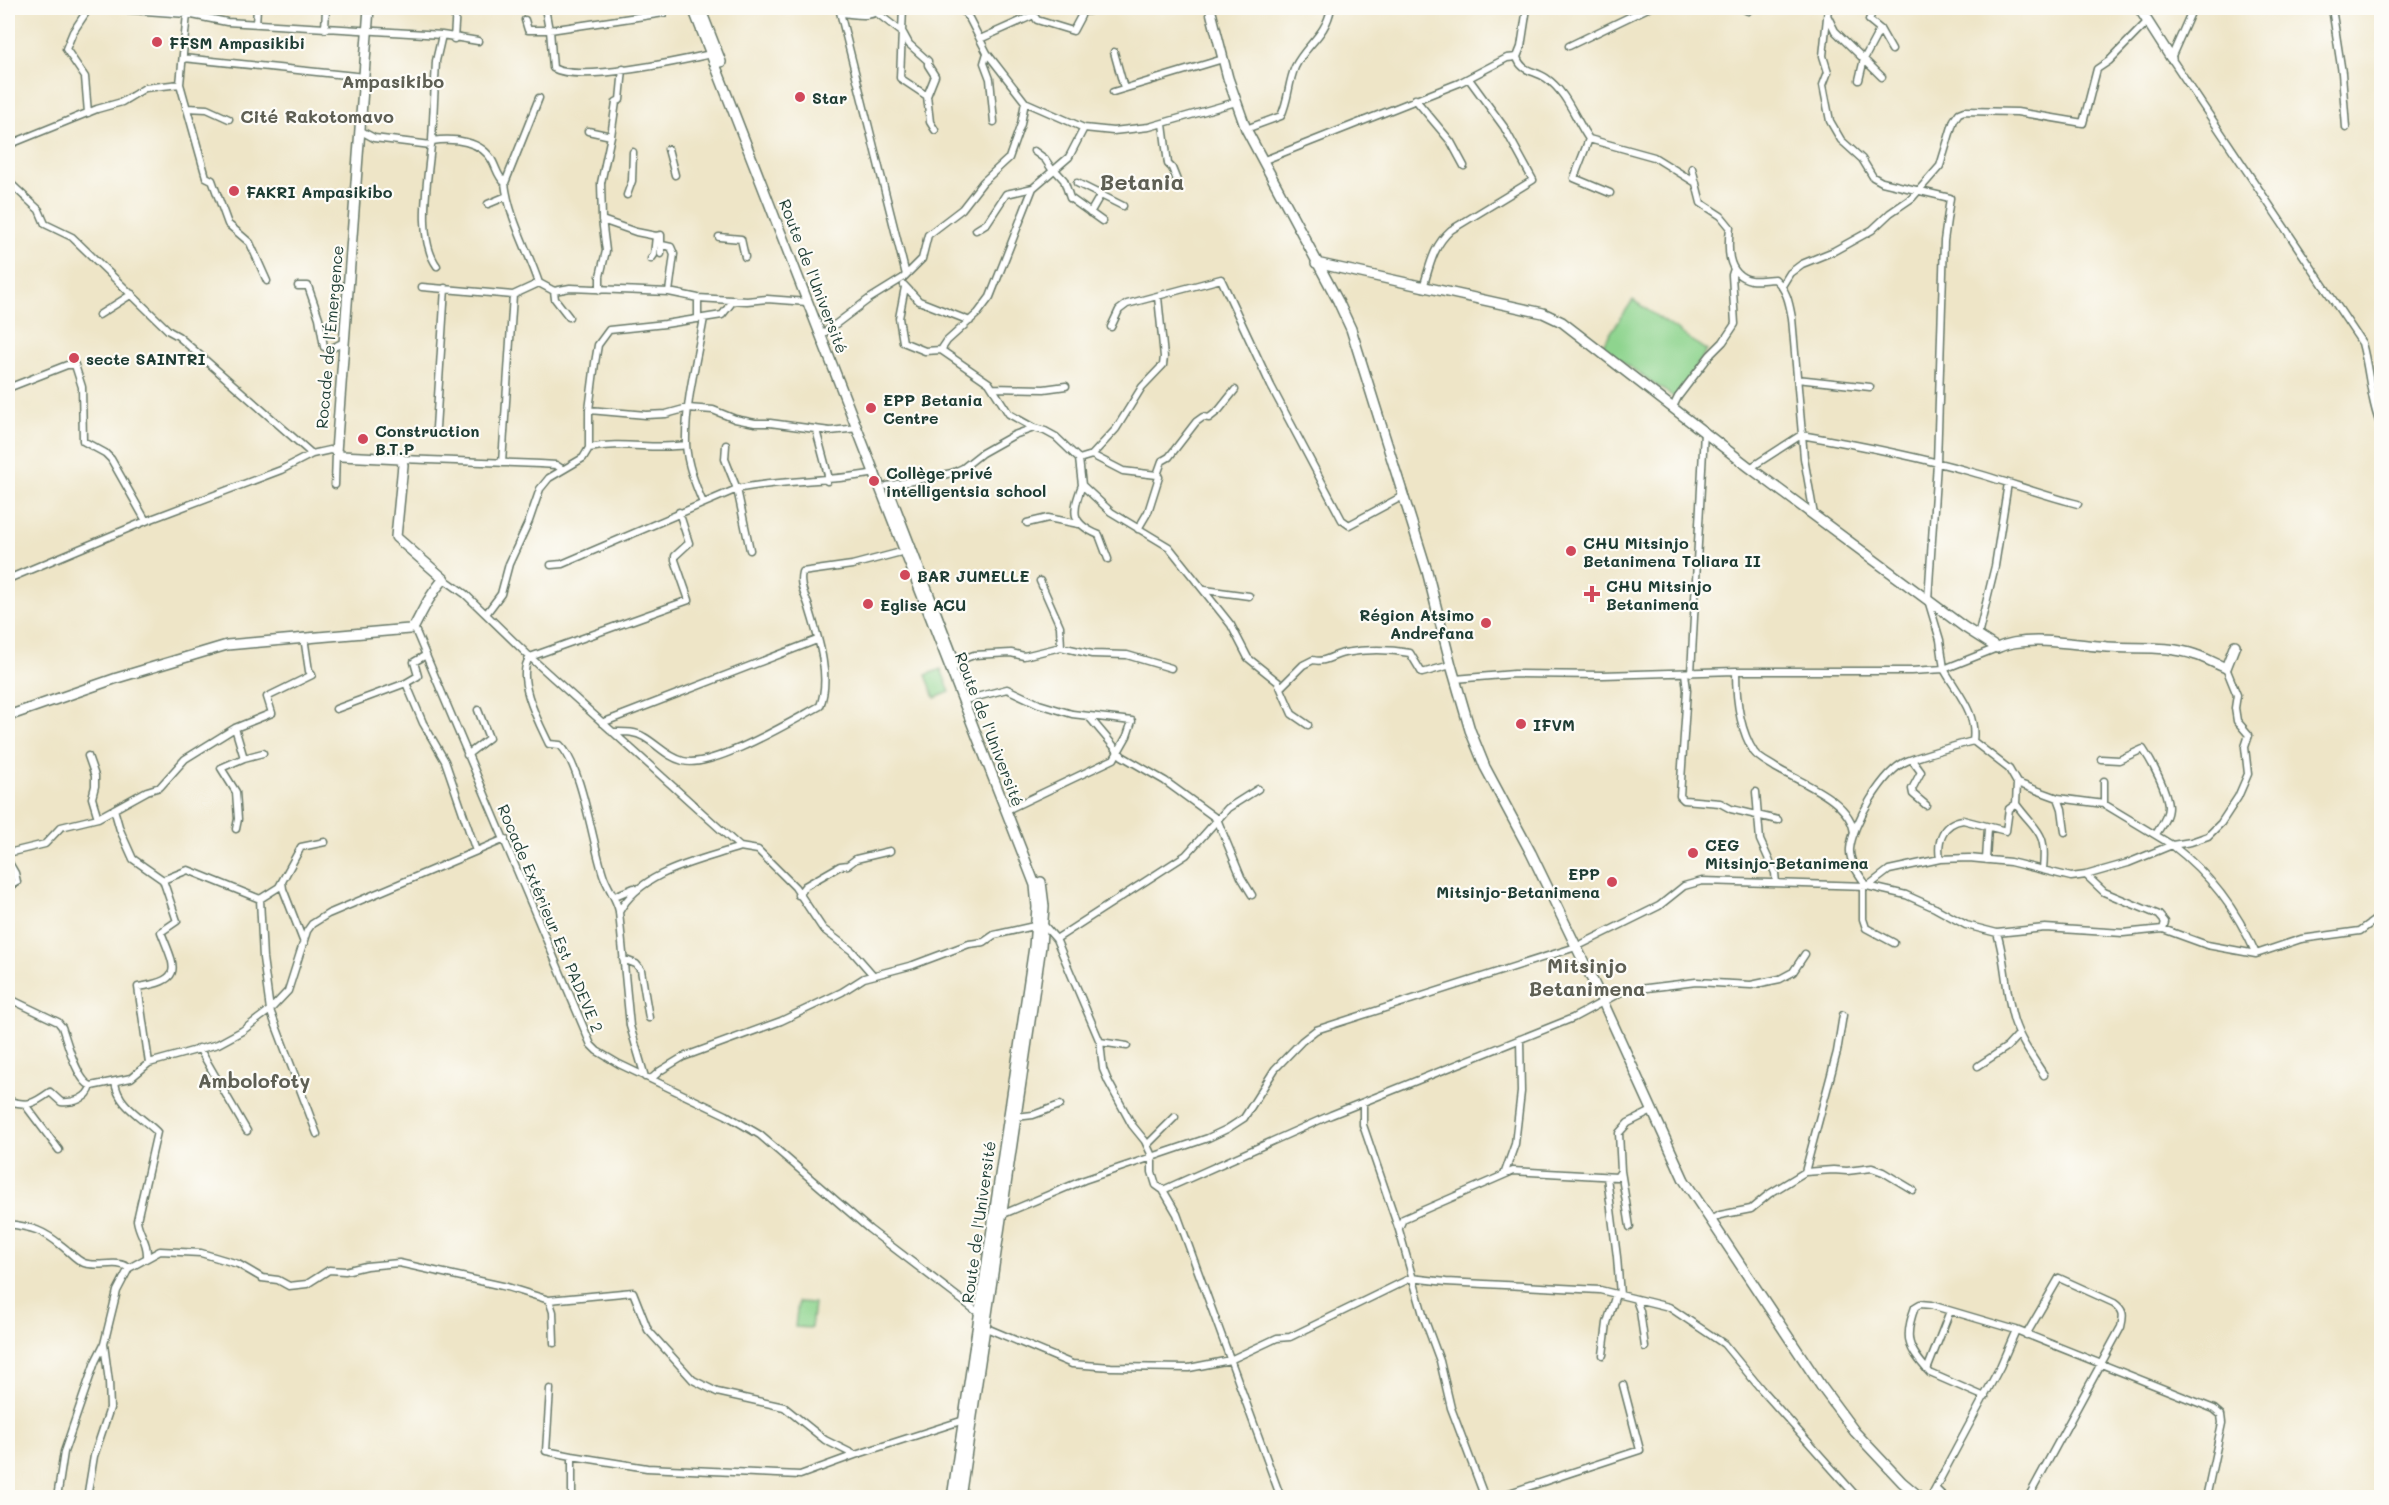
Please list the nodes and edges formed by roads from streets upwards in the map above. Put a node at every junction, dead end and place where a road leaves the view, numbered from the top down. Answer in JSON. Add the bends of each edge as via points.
{"nodes":[{"id":1,"x":89,"y":8,"type":"edge"},
{"id":2,"x":104,"y":8,"type":"edge"},
{"id":3,"x":257,"y":8,"type":"edge"},
{"id":4,"x":326,"y":8,"type":"edge"},
{"id":5,"x":369,"y":8,"type":"edge"},
{"id":6,"x":456,"y":8,"type":"edge"},
{"id":7,"x":545,"y":8,"type":"edge"},
{"id":8,"x":665,"y":8,"type":"edge"},
{"id":9,"x":693,"y":8,"type":"edge"},
{"id":10,"x":700,"y":8,"type":"edge"},
{"id":11,"x":903,"y":8,"type":"edge"},
{"id":12,"x":961,"y":8,"type":"edge"},
{"id":13,"x":1106,"y":8,"type":"edge"},
{"id":14,"x":1210,"y":8,"type":"edge"},
{"id":15,"x":1333,"y":8,"type":"edge"},
{"id":16,"x":1527,"y":8,"type":"edge"},
{"id":17,"x":1648,"y":8,"type":"edge"},
{"id":18,"x":1828,"y":8,"type":"edge"},
{"id":19,"x":1874,"y":8,"type":"edge"},
{"id":20,"x":2139,"y":8,"type":"edge"},
{"id":21,"x":2193,"y":8,"type":"edge"},
{"id":22,"x":2332,"y":8,"type":"edge"},
{"id":23,"x":840,"y":10,"type":"edge"},
{"id":24,"x":879,"y":10,"type":"edge"},
{"id":25,"x":1082,"y":10,"type":"edge"},
{"id":26,"x":1034,"y":11,"type":"edge"},
{"id":27,"x":187,"y":14,"type":"junction"},
{"id":28,"x":1827,"y":17,"type":"junction"},
{"id":29,"x":525,"y":20,"type":"dead end"},
{"id":30,"x":2148,"y":21,"type":"junction"},
{"id":31,"x":256,"y":24,"type":"junction"},
{"id":32,"x":1880,"y":28,"type":"junction"},
{"id":33,"x":325,"y":29,"type":"junction"},
{"id":34,"x":550,"y":30,"type":"junction"},
{"id":35,"x":369,"y":32,"type":"junction"},
{"id":36,"x":903,"y":33,"type":"junction"},
{"id":37,"x":442,"y":35,"type":"junction"},
{"id":38,"x":454,"y":39,"type":"junction"},
{"id":39,"x":980,"y":39,"type":"junction"},
{"id":40,"x":478,"y":41,"type":"dead end"},
{"id":41,"x":1569,"y":46,"type":"dead end"},
{"id":42,"x":1892,"y":50,"type":"dead end"},
{"id":43,"x":1114,"y":52,"type":"dead end"},
{"id":44,"x":987,"y":53,"type":"junction"},
{"id":45,"x":711,"y":54,"type":"junction"},
{"id":46,"x":1517,"y":57,"type":"junction"},
{"id":47,"x":183,"y":58,"type":"junction"},
{"id":48,"x":2171,"y":58,"type":"junction"},
{"id":49,"x":1223,"y":59,"type":"junction"},
{"id":50,"x":1864,"y":59,"type":"junction"},
{"id":51,"x":623,"y":69,"type":"junction"},
{"id":52,"x":365,"y":77,"type":"junction"},
{"id":53,"x":1882,"y":77,"type":"dead end"},
{"id":54,"x":1469,"y":79,"type":"junction"},
{"id":55,"x":1859,"y":80,"type":"dead end"},
{"id":56,"x":180,"y":84,"type":"junction"},
{"id":57,"x":1124,"y":88,"type":"junction"},
{"id":58,"x":1113,"y":92,"type":"dead end"},
{"id":59,"x":927,"y":96,"type":"junction"},
{"id":60,"x":539,"y":98,"type":"dead end"},
{"id":61,"x":1415,"y":99,"type":"junction"},
{"id":62,"x":1025,"y":102,"type":"junction"},
{"id":63,"x":1236,"y":102,"type":"junction"},
{"id":64,"x":186,"y":108,"type":"junction"},
{"id":65,"x":88,"y":113,"type":"junction"},
{"id":66,"x":229,"y":119,"type":"dead end"},
{"id":67,"x":994,"y":122,"type":"dead end"},
{"id":68,"x":1163,"y":124,"type":"junction"},
{"id":69,"x":1084,"y":128,"type":"junction"},
{"id":70,"x":2346,"y":128,"type":"dead end"},
{"id":71,"x":1246,"y":129,"type":"junction"},
{"id":72,"x":935,"y":130,"type":"dead end"},
{"id":73,"x":362,"y":131,"type":"junction"},
{"id":74,"x":588,"y":131,"type":"dead end"},
{"id":75,"x":611,"y":136,"type":"junction"},
{"id":76,"x":1589,"y":139,"type":"junction"},
{"id":77,"x":432,"y":143,"type":"junction"},
{"id":78,"x":8,"y":145,"type":"edge"},
{"id":79,"x":668,"y":149,"type":"dead end"},
{"id":80,"x":1034,"y":151,"type":"dead end"},
{"id":81,"x":633,"y":152,"type":"dead end"},
{"id":82,"x":1262,"y":161,"type":"junction"},
{"id":83,"x":1464,"y":166,"type":"dead end"},
{"id":84,"x":1692,"y":168,"type":"dead end"},
{"id":85,"x":1054,"y":170,"type":"junction"},
{"id":86,"x":675,"y":175,"type":"dead end"},
{"id":87,"x":8,"y":181,"type":"edge"},
{"id":88,"x":505,"y":183,"type":"junction"},
{"id":89,"x":1077,"y":183,"type":"dead end"},
{"id":90,"x":1178,"y":183,"type":"dead end"},
{"id":91,"x":1697,"y":184,"type":"junction"},
{"id":92,"x":1033,"y":188,"type":"junction"},
{"id":93,"x":1918,"y":190,"type":"junction"},
{"id":94,"x":1610,"y":193,"type":"dead end"},
{"id":95,"x":1101,"y":194,"type":"junction"},
{"id":96,"x":627,"y":195,"type":"dead end"},
{"id":97,"x":507,"y":196,"type":"junction"},
{"id":98,"x":488,"y":204,"type":"dead end"},
{"id":99,"x":1124,"y":206,"type":"dead end"},
{"id":100,"x":1090,"y":213,"type":"junction"},
{"id":101,"x":602,"y":220,"type":"junction"},
{"id":102,"x":1102,"y":221,"type":"dead end"},
{"id":103,"x":976,"y":230,"type":"dead end"},
{"id":104,"x":656,"y":236,"type":"junction"},
{"id":105,"x":719,"y":237,"type":"dead end"},
{"id":106,"x":662,"y":245,"type":"junction"},
{"id":107,"x":661,"y":254,"type":"dead end"},
{"id":108,"x":745,"y":256,"type":"dead end"},
{"id":109,"x":651,"y":259,"type":"dead end"},
{"id":110,"x":1316,"y":263,"type":"junction"},
{"id":111,"x":437,"y":266,"type":"dead end"},
{"id":112,"x":1734,"y":269,"type":"junction"},
{"id":113,"x":905,"y":277,"type":"junction"},
{"id":114,"x":267,"y":280,"type":"dead end"},
{"id":115,"x":540,"y":283,"type":"junction"},
{"id":116,"x":298,"y":286,"type":"dead end"},
{"id":117,"x":1782,"y":286,"type":"junction"},
{"id":118,"x":422,"y":287,"type":"dead end"},
{"id":119,"x":905,"y":287,"type":"junction"},
{"id":120,"x":445,"y":288,"type":"junction"},
{"id":121,"x":1423,"y":288,"type":"junction"},
{"id":122,"x":600,"y":290,"type":"junction"},
{"id":123,"x":554,"y":291,"type":"junction"},
{"id":124,"x":669,"y":292,"type":"junction"},
{"id":125,"x":132,"y":294,"type":"junction"},
{"id":126,"x":513,"y":295,"type":"junction"},
{"id":127,"x":1158,"y":297,"type":"junction"},
{"id":128,"x":698,"y":298,"type":"junction"},
{"id":129,"x":734,"y":300,"type":"junction"},
{"id":130,"x":807,"y":302,"type":"junction"},
{"id":131,"x":99,"y":315,"type":"dead end"},
{"id":132,"x":569,"y":317,"type":"dead end"},
{"id":133,"x":701,"y":319,"type":"junction"},
{"id":134,"x":970,"y":321,"type":"junction"},
{"id":135,"x":1111,"y":327,"type":"dead end"},
{"id":136,"x":824,"y":333,"type":"junction"},
{"id":137,"x":344,"y":342,"type":"junction"},
{"id":138,"x":942,"y":351,"type":"junction"},
{"id":139,"x":1797,"y":379,"type":"junction"},
{"id":140,"x":1066,"y":386,"type":"dead end"},
{"id":141,"x":1870,"y":387,"type":"dead end"},
{"id":142,"x":8,"y":388,"type":"edge"},
{"id":143,"x":993,"y":388,"type":"junction"},
{"id":144,"x":1235,"y":390,"type":"dead end"},
{"id":145,"x":1673,"y":407,"type":"junction"},
{"id":146,"x":688,"y":408,"type":"junction"},
{"id":147,"x":590,"y":410,"type":"junction"},
{"id":148,"x":436,"y":428,"type":"dead end"},
{"id":149,"x":858,"y":428,"type":"junction"},
{"id":150,"x":1034,"y":428,"type":"junction"},
{"id":151,"x":2382,"y":429,"type":"edge"},
{"id":152,"x":816,"y":430,"type":"junction"},
{"id":153,"x":1704,"y":432,"type":"junction"},
{"id":154,"x":1801,"y":435,"type":"junction"},
{"id":155,"x":686,"y":445,"type":"junction"},
{"id":156,"x":726,"y":445,"type":"dead end"},
{"id":157,"x":589,"y":448,"type":"junction"},
{"id":158,"x":336,"y":452,"type":"junction"},
{"id":159,"x":312,"y":454,"type":"junction"},
{"id":160,"x":1092,"y":455,"type":"junction"},
{"id":161,"x":401,"y":459,"type":"junction"},
{"id":162,"x":1079,"y":459,"type":"junction"},
{"id":163,"x":502,"y":463,"type":"junction"},
{"id":164,"x":1938,"y":463,"type":"junction"},
{"id":165,"x":1750,"y":468,"type":"junction"},
{"id":166,"x":562,"y":469,"type":"junction"},
{"id":167,"x":876,"y":473,"type":"junction"},
{"id":168,"x":1157,"y":475,"type":"junction"},
{"id":169,"x":827,"y":481,"type":"junction"},
{"id":170,"x":2008,"y":483,"type":"junction"},
{"id":171,"x":335,"y":485,"type":"dead end"},
{"id":172,"x":1082,"y":485,"type":"junction"},
{"id":173,"x":887,"y":486,"type":"junction"},
{"id":174,"x":737,"y":489,"type":"junction"},
{"id":175,"x":1403,"y":496,"type":"junction"},
{"id":176,"x":702,"y":503,"type":"junction"},
{"id":177,"x":2078,"y":504,"type":"dead end"},
{"id":178,"x":679,"y":512,"type":"junction"},
{"id":179,"x":1814,"y":515,"type":"junction"},
{"id":180,"x":146,"y":521,"type":"junction"},
{"id":181,"x":1027,"y":523,"type":"dead end"},
{"id":182,"x":1079,"y":524,"type":"junction"},
{"id":183,"x":1138,"y":529,"type":"junction"},
{"id":184,"x":750,"y":550,"type":"dead end"},
{"id":185,"x":904,"y":551,"type":"junction"},
{"id":186,"x":1108,"y":559,"type":"dead end"},
{"id":187,"x":551,"y":565,"type":"dead end"},
{"id":188,"x":8,"y":579,"type":"edge"},
{"id":189,"x":444,"y":579,"type":"junction"},
{"id":190,"x":1040,"y":581,"type":"dead end"},
{"id":191,"x":1205,"y":590,"type":"junction"},
{"id":192,"x":1249,"y":596,"type":"dead end"},
{"id":193,"x":1928,"y":600,"type":"junction"},
{"id":194,"x":486,"y":614,"type":"junction"},
{"id":195,"x":414,"y":627,"type":"junction"},
{"id":196,"x":1978,"y":636,"type":"junction"},
{"id":197,"x":304,"y":637,"type":"junction"},
{"id":198,"x":817,"y":640,"type":"junction"},
{"id":199,"x":2235,"y":645,"type":"dead end"},
{"id":200,"x":1060,"y":647,"type":"junction"},
{"id":201,"x":1997,"y":648,"type":"junction"},
{"id":202,"x":426,"y":655,"type":"junction"},
{"id":203,"x":530,"y":657,"type":"junction"},
{"id":204,"x":955,"y":662,"type":"junction"},
{"id":205,"x":1451,"y":665,"type":"junction"},
{"id":206,"x":1171,"y":668,"type":"dead end"},
{"id":207,"x":2226,"y":668,"type":"junction"},
{"id":208,"x":1944,"y":669,"type":"junction"},
{"id":209,"x":1736,"y":671,"type":"junction"},
{"id":210,"x":1688,"y":673,"type":"junction"},
{"id":211,"x":1455,"y":679,"type":"junction"},
{"id":212,"x":406,"y":683,"type":"junction"},
{"id":213,"x":1281,"y":687,"type":"junction"},
{"id":214,"x":969,"y":699,"type":"junction"},
{"id":215,"x":336,"y":709,"type":"dead end"},
{"id":216,"x":478,"y":710,"type":"dead end"},
{"id":217,"x":8,"y":716,"type":"edge"},
{"id":218,"x":1090,"y":717,"type":"junction"},
{"id":219,"x":602,"y":723,"type":"junction"},
{"id":220,"x":1308,"y":725,"type":"dead end"},
{"id":221,"x":235,"y":728,"type":"junction"},
{"id":222,"x":612,"y":732,"type":"junction"},
{"id":223,"x":1973,"y":741,"type":"junction"},
{"id":224,"x":1119,"y":752,"type":"junction"},
{"id":225,"x":263,"y":753,"type":"dead end"},
{"id":226,"x":467,"y":755,"type":"junction"},
{"id":227,"x":88,"y":756,"type":"dead end"},
{"id":228,"x":244,"y":758,"type":"junction"},
{"id":229,"x":2101,"y":759,"type":"dead end"},
{"id":230,"x":1912,"y":760,"type":"junction"},
{"id":231,"x":2104,"y":781,"type":"dead end"},
{"id":232,"x":2017,"y":783,"type":"junction"},
{"id":233,"x":1257,"y":789,"type":"dead end"},
{"id":234,"x":1756,"y":792,"type":"dead end"},
{"id":235,"x":2058,"y":798,"type":"junction"},
{"id":236,"x":2016,"y":804,"type":"junction"},
{"id":237,"x":2104,"y":804,"type":"junction"},
{"id":238,"x":1926,"y":805,"type":"dead end"},
{"id":239,"x":1011,"y":808,"type":"junction"},
{"id":240,"x":114,"y":809,"type":"junction"},
{"id":241,"x":1757,"y":814,"type":"junction"},
{"id":242,"x":98,"y":818,"type":"junction"},
{"id":243,"x":1217,"y":819,"type":"junction"},
{"id":244,"x":1778,"y":820,"type":"dead end"},
{"id":245,"x":1988,"y":828,"type":"junction"},
{"id":246,"x":236,"y":829,"type":"dead end"},
{"id":247,"x":2066,"y":832,"type":"dead end"},
{"id":248,"x":1854,"y":834,"type":"junction"},
{"id":249,"x":2156,"y":834,"type":"junction"},
{"id":250,"x":505,"y":839,"type":"junction"},
{"id":251,"x":325,"y":843,"type":"dead end"},
{"id":252,"x":2172,"y":845,"type":"junction"},
{"id":253,"x":740,"y":847,"type":"junction"},
{"id":254,"x":476,"y":851,"type":"junction"},
{"id":255,"x":890,"y":851,"type":"dead end"},
{"id":256,"x":8,"y":853,"type":"edge"},
{"id":257,"x":1940,"y":859,"type":"junction"},
{"id":258,"x":1986,"y":860,"type":"junction"},
{"id":259,"x":8,"y":861,"type":"edge"},
{"id":260,"x":2043,"y":869,"type":"junction"},
{"id":261,"x":2086,"y":875,"type":"junction"},
{"id":262,"x":163,"y":880,"type":"junction"},
{"id":263,"x":282,"y":880,"type":"junction"},
{"id":264,"x":1776,"y":883,"type":"junction"},
{"id":265,"x":8,"y":886,"type":"edge"},
{"id":266,"x":641,"y":886,"type":"junction"},
{"id":267,"x":1865,"y":886,"type":"junction"},
{"id":268,"x":798,"y":895,"type":"junction"},
{"id":269,"x":1252,"y":895,"type":"dead end"},
{"id":270,"x":615,"y":896,"type":"junction"},
{"id":271,"x":260,"y":899,"type":"junction"},
{"id":272,"x":619,"y":912,"type":"junction"},
{"id":273,"x":2382,"y":915,"type":"edge"},
{"id":274,"x":1040,"y":925,"type":"junction"},
{"id":275,"x":2163,"y":929,"type":"junction"},
{"id":276,"x":1997,"y":933,"type":"junction"},
{"id":277,"x":1056,"y":939,"type":"junction"},
{"id":278,"x":1894,"y":943,"type":"dead end"},
{"id":279,"x":304,"y":944,"type":"junction"},
{"id":280,"x":1576,"y":947,"type":"junction"},
{"id":281,"x":1805,"y":954,"type":"dead end"},
{"id":282,"x":2256,"y":954,"type":"junction"},
{"id":283,"x":623,"y":959,"type":"junction"},
{"id":284,"x":873,"y":975,"type":"junction"},
{"id":285,"x":1032,"y":979,"type":"junction"},
{"id":286,"x":8,"y":998,"type":"edge"},
{"id":287,"x":1604,"y":1002,"type":"junction"},
{"id":288,"x":270,"y":1010,"type":"junction"},
{"id":289,"x":1843,"y":1015,"type":"dead end"},
{"id":290,"x":649,"y":1018,"type":"dead end"},
{"id":291,"x":2019,"y":1034,"type":"junction"},
{"id":292,"x":1520,"y":1039,"type":"junction"},
{"id":293,"x":1100,"y":1042,"type":"junction"},
{"id":294,"x":1127,"y":1046,"type":"dead end"},
{"id":295,"x":199,"y":1048,"type":"junction"},
{"id":296,"x":149,"y":1064,"type":"junction"},
{"id":297,"x":1978,"y":1066,"type":"dead end"},
{"id":298,"x":2044,"y":1075,"type":"dead end"},
{"id":299,"x":648,"y":1078,"type":"junction"},
{"id":300,"x":115,"y":1082,"type":"junction"},
{"id":301,"x":91,"y":1086,"type":"junction"},
{"id":302,"x":8,"y":1101,"type":"edge"},
{"id":303,"x":1363,"y":1103,"type":"junction"},
{"id":304,"x":1060,"y":1105,"type":"dead end"},
{"id":305,"x":26,"y":1106,"type":"junction"},
{"id":306,"x":1652,"y":1111,"type":"junction"},
{"id":307,"x":1016,"y":1117,"type":"junction"},
{"id":308,"x":1175,"y":1117,"type":"dead end"},
{"id":309,"x":247,"y":1131,"type":"dead end"},
{"id":310,"x":317,"y":1134,"type":"dead end"},
{"id":311,"x":1147,"y":1145,"type":"junction"},
{"id":312,"x":58,"y":1150,"type":"dead end"},
{"id":313,"x":1152,"y":1156,"type":"junction"},
{"id":314,"x":1621,"y":1171,"type":"junction"},
{"id":315,"x":1805,"y":1172,"type":"junction"},
{"id":316,"x":1504,"y":1175,"type":"junction"},
{"id":317,"x":1607,"y":1177,"type":"junction"},
{"id":318,"x":1164,"y":1190,"type":"junction"},
{"id":319,"x":1913,"y":1191,"type":"dead end"},
{"id":320,"x":1001,"y":1215,"type":"junction"},
{"id":321,"x":1710,"y":1221,"type":"junction"},
{"id":322,"x":8,"y":1224,"type":"edge"},
{"id":323,"x":1630,"y":1227,"type":"dead end"},
{"id":324,"x":1399,"y":1230,"type":"junction"},
{"id":325,"x":147,"y":1257,"type":"junction"},
{"id":326,"x":129,"y":1268,"type":"junction"},
{"id":327,"x":1411,"y":1278,"type":"junction"},
{"id":328,"x":1618,"y":1294,"type":"junction"},
{"id":329,"x":549,"y":1300,"type":"junction"},
{"id":330,"x":1636,"y":1300,"type":"junction"},
{"id":331,"x":1950,"y":1311,"type":"junction"},
{"id":332,"x":980,"y":1314,"type":"junction"},
{"id":333,"x":984,"y":1327,"type":"junction"},
{"id":334,"x":2016,"y":1330,"type":"junction"},
{"id":335,"x":2026,"y":1335,"type":"junction"},
{"id":336,"x":554,"y":1343,"type":"dead end"},
{"id":337,"x":104,"y":1344,"type":"junction"},
{"id":338,"x":1645,"y":1347,"type":"dead end"},
{"id":339,"x":1603,"y":1355,"type":"dead end"},
{"id":340,"x":1230,"y":1360,"type":"junction"},
{"id":341,"x":2102,"y":1363,"type":"junction"},
{"id":342,"x":1927,"y":1370,"type":"junction"},
{"id":343,"x":1623,"y":1385,"type":"dead end"},
{"id":344,"x":550,"y":1389,"type":"dead end"},
{"id":345,"x":1985,"y":1397,"type":"junction"},
{"id":346,"x":964,"y":1420,"type":"junction"},
{"id":347,"x":855,"y":1455,"type":"junction"},
{"id":348,"x":572,"y":1456,"type":"junction"},
{"id":349,"x":1936,"y":1489,"type":"junction"},
{"id":350,"x":57,"y":1497,"type":"edge"},
{"id":351,"x":87,"y":1497,"type":"edge"},
{"id":352,"x":572,"y":1497,"type":"edge"},
{"id":353,"x":952,"y":1497,"type":"edge"},
{"id":354,"x":960,"y":1497,"type":"edge"},
{"id":355,"x":1281,"y":1497,"type":"edge"},
{"id":356,"x":1485,"y":1497,"type":"edge"},
{"id":357,"x":1494,"y":1497,"type":"edge"},
{"id":358,"x":1858,"y":1497,"type":"edge"},
{"id":359,"x":1920,"y":1497,"type":"edge"},
{"id":360,"x":1930,"y":1497,"type":"edge"},
{"id":361,"x":1945,"y":1497,"type":"edge"},
{"id":362,"x":2028,"y":1497,"type":"edge"},
{"id":363,"x":2206,"y":1497,"type":"edge"}],
"edges":[{"from":1,"to":65,"type":"street","via":[[66,49],[85,77]]},
{"from":2,"to":27,"type":"street"},
{"from":3,"to":31,"type":"street"},
{"from":4,"to":33,"type":"street"},
{"from":5,"to":35,"type":"street","name":"Rocade de l'Émergence"},
{"from":6,"to":38,"type":"street"},
{"from":7,"to":34,"type":"street"},
{"from":8,"to":34,"type":"street","via":[[664,13]]},
{"from":9,"to":45,"type":"street","name":"Route de l'Université"},
{"from":10,"to":136,"type":"street","name":"Route de l'Université"},
{"from":11,"to":36,"type":"street"},
{"from":12,"to":39,"type":"street"},
{"from":13,"to":25,"type":"street"},
{"from":14,"to":49,"type":"street"},
{"from":15,"to":71,"type":"street","via":[[1323,31],[1295,66],[1281,116]]},
{"from":16,"to":46,"type":"street"},
{"from":17,"to":41,"type":"street"},
{"from":18,"to":28,"type":"street"},
{"from":19,"to":32,"type":"street","via":[[1869,20]]},
{"from":20,"to":30,"type":"street"},
{"from":21,"to":48,"type":"street"},
{"from":22,"to":70,"type":"street"},
{"from":23,"to":24,"type":"street","via":[[867,16]]},
{"from":23,"to":113,"type":"street"},
{"from":24,"to":36,"type":"street"},
{"from":25,"to":26,"type":"street","via":[[1073,31],[1040,21]]},
{"from":26,"to":39,"type":"street"},
{"from":27,"to":31,"type":"street"},
{"from":27,"to":47,"type":"street"},
{"from":28,"to":50,"type":"street","via":[[1835,31]]},
{"from":28,"to":93,"type":"street","via":[[1823,56],[1828,72],[1823,85],[1830,121],[1873,177]]},
{"from":29,"to":34,"type":"street","via":[[528,30]]},
{"from":30,"to":48,"type":"street"},
{"from":30,"to":93,"type":"street","via":[[2097,69],[2084,123],[2016,112],[1959,112],[1940,166]]},
{"from":31,"to":33,"type":"street"},
{"from":32,"to":42,"type":"street"},
{"from":32,"to":50,"type":"street"},
{"from":33,"to":35,"type":"street"},
{"from":34,"to":51,"type":"street","via":[[551,64],[557,70],[571,73]]},
{"from":35,"to":37,"type":"street"},
{"from":35,"to":52,"type":"street","name":"Rocade de l'Émergence"},
{"from":36,"to":59,"type":"street","via":[[928,61],[935,76]]},
{"from":36,"to":59,"type":"street","via":[[900,78]]},
{"from":37,"to":38,"type":"street"},
{"from":37,"to":77,"type":"street","via":[[436,61]]},
{"from":38,"to":40,"type":"street"},
{"from":39,"to":44,"type":"street"},
{"from":43,"to":57,"type":"street"},
{"from":44,"to":62,"type":"street"},
{"from":44,"to":67,"type":"street","via":[[984,63],[990,80]]},
{"from":45,"to":51,"type":"street"},
{"from":45,"to":130,"type":"street","name":"Route de l'Université"},
{"from":46,"to":54,"type":"street"},
{"from":46,"to":76,"type":"street","via":[[1523,69],[1546,78],[1569,104]]},
{"from":47,"to":52,"type":"street"},
{"from":47,"to":56,"type":"street"},
{"from":48,"to":151,"type":"street","via":[[2361,343]]},
{"from":49,"to":57,"type":"street"},
{"from":49,"to":63,"type":"street"},
{"from":50,"to":53,"type":"street"},
{"from":50,"to":55,"type":"street"},
{"from":51,"to":75,"type":"street"},
{"from":52,"to":73,"type":"street","name":"Rocade de l'Émergence"},
{"from":54,"to":61,"type":"street"},
{"from":54,"to":121,"type":"street","via":[[1504,127],[1533,180],[1441,238]]},
{"from":56,"to":64,"type":"street"},
{"from":56,"to":65,"type":"street","via":[[145,88],[122,102]]},
{"from":57,"to":58,"type":"street"},
{"from":59,"to":72,"type":"street","via":[[930,122]]},
{"from":60,"to":88,"type":"street"},
{"from":61,"to":82,"type":"street"},
{"from":61,"to":83,"type":"street","via":[[1451,142]]},
{"from":62,"to":69,"type":"street"},
{"from":62,"to":113,"type":"street","via":[[1009,158],[962,209],[928,235],[922,259]]},
{"from":63,"to":68,"type":"street"},
{"from":63,"to":71,"type":"street"},
{"from":64,"to":66,"type":"street","via":[[207,109]]},
{"from":64,"to":114,"type":"street","via":[[206,177],[212,180],[228,224],[250,243]]},
{"from":65,"to":78,"type":"street"},
{"from":68,"to":69,"type":"street","via":[[1113,131]]},
{"from":68,"to":90,"type":"street","via":[[1168,164]]},
{"from":69,"to":85,"type":"street","via":[[1069,157]]},
{"from":71,"to":82,"type":"street"},
{"from":73,"to":77,"type":"street","via":[[374,138]]},
{"from":73,"to":137,"type":"street","name":"Rocade de l'Émergence"},
{"from":74,"to":75,"type":"street"},
{"from":75,"to":101,"type":"street","via":[[602,183]]},
{"from":76,"to":91,"type":"street","via":[[1654,157]]},
{"from":76,"to":94,"type":"street","via":[[1574,178]]},
{"from":77,"to":88,"type":"street","via":[[453,138],[474,145],[489,156]]},
{"from":77,"to":111,"type":"street","via":[[426,242]]},
{"from":79,"to":86,"type":"street"},
{"from":80,"to":85,"type":"street"},
{"from":81,"to":96,"type":"street","via":[[632,181]]},
{"from":82,"to":110,"type":"street"},
{"from":84,"to":91,"type":"street"},
{"from":85,"to":92,"type":"street"},
{"from":85,"to":100,"type":"street","via":[[1064,180],[1070,198]]},
{"from":87,"to":125,"type":"street","via":[[39,210],[45,224],[72,237]]},
{"from":88,"to":97,"type":"street"},
{"from":89,"to":95,"type":"street"},
{"from":91,"to":112,"type":"street","via":[[1701,203],[1730,227],[1728,248]]},
{"from":92,"to":103,"type":"street","via":[[1006,194],[987,223]]},
{"from":92,"to":134,"type":"street","via":[[990,297]]},
{"from":93,"to":117,"type":"street","via":[[1872,230],[1802,264]]},
{"from":93,"to":164,"type":"street","via":[[1950,198],[1944,241]]},
{"from":95,"to":99,"type":"street"},
{"from":95,"to":100,"type":"street"},
{"from":97,"to":98,"type":"street"},
{"from":97,"to":115,"type":"street"},
{"from":100,"to":102,"type":"street"},
{"from":101,"to":104,"type":"street"},
{"from":101,"to":122,"type":"street","via":[[606,251]]},
{"from":104,"to":106,"type":"street","via":[[662,235]]},
{"from":104,"to":109,"type":"street"},
{"from":105,"to":108,"type":"street","via":[[741,239]]},
{"from":106,"to":107,"type":"street"},
{"from":106,"to":124,"type":"street","via":[[671,247],[674,254]]},
{"from":110,"to":121,"type":"street"},
{"from":110,"to":175,"type":"street","via":[[1351,329]]},
{"from":112,"to":117,"type":"street","via":[[1748,279],[1775,279]]},
{"from":112,"to":145,"type":"street","via":[[1735,324]]},
{"from":113,"to":119,"type":"street"},
{"from":113,"to":136,"type":"street"},
{"from":115,"to":123,"type":"street"},
{"from":115,"to":126,"type":"street"},
{"from":116,"to":137,"type":"street","via":[[308,286],[324,347],[330,349]]},
{"from":117,"to":139,"type":"street","via":[[1792,318]]},
{"from":118,"to":120,"type":"street"},
{"from":119,"to":134,"type":"street","via":[[919,300]]},
{"from":119,"to":138,"type":"street","via":[[898,318],[903,342],[925,351]]},
{"from":120,"to":126,"type":"street"},
{"from":120,"to":148,"type":"street"},
{"from":121,"to":145,"type":"street","via":[[1543,314],[1562,322]]},
{"from":122,"to":123,"type":"street"},
{"from":122,"to":124,"type":"street"},
{"from":123,"to":132,"type":"street","via":[[555,299]]},
{"from":124,"to":128,"type":"street"},
{"from":125,"to":131,"type":"street"},
{"from":125,"to":159,"type":"street"},
{"from":126,"to":163,"type":"street"},
{"from":127,"to":135,"type":"street","via":[[1127,304],[1119,310]]},
{"from":127,"to":160,"type":"street","via":[[1163,365]]},
{"from":127,"to":175,"type":"street","via":[[1221,279],[1271,386],[1342,520],[1349,525]]},
{"from":128,"to":129,"type":"street"},
{"from":128,"to":133,"type":"street"},
{"from":129,"to":130,"type":"street"},
{"from":129,"to":133,"type":"street","via":[[722,315]]},
{"from":130,"to":149,"type":"street","name":"Route de l'Université"},
{"from":133,"to":146,"type":"street"},
{"from":133,"to":147,"type":"street","via":[[609,330],[598,345]]},
{"from":134,"to":138,"type":"street","via":[[953,334]]},
{"from":136,"to":173,"type":"street","name":"Route de l'Université"},
{"from":137,"to":158,"type":"street","name":"Rocade de l'Émergence"},
{"from":138,"to":143,"type":"street"},
{"from":139,"to":141,"type":"street"},
{"from":139,"to":154,"type":"street"},
{"from":140,"to":143,"type":"street"},
{"from":142,"to":180,"type":"street","via":[[75,365],[81,387],[83,441],[111,459]]},
{"from":143,"to":150,"type":"street","via":[[1009,414]]},
{"from":144,"to":168,"type":"street","via":[[1214,414],[1196,422],[1162,461]]},
{"from":145,"to":153,"type":"street"},
{"from":146,"to":147,"type":"street","via":[[646,415]]},
{"from":146,"to":152,"type":"street","via":[[713,410],[755,423]]},
{"from":146,"to":155,"type":"street"},
{"from":147,"to":157,"type":"street"},
{"from":149,"to":152,"type":"street"},
{"from":149,"to":167,"type":"street","name":"Route de l'Université"},
{"from":150,"to":162,"type":"street","via":[[1056,437]]},
{"from":150,"to":173,"type":"street","via":[[1014,435],[952,473]]},
{"from":152,"to":169,"type":"street"},
{"from":153,"to":165,"type":"street"},
{"from":153,"to":210,"type":"street"},
{"from":154,"to":164,"type":"street"},
{"from":154,"to":165,"type":"street"},
{"from":154,"to":179,"type":"street"},
{"from":155,"to":157,"type":"street","via":[[620,444]]},
{"from":155,"to":176,"type":"street"},
{"from":156,"to":174,"type":"street","via":[[725,459]]},
{"from":157,"to":166,"type":"street","via":[[583,458]]},
{"from":158,"to":159,"type":"street"},
{"from":158,"to":161,"type":"street","name":"Rocade de l'Émergence","via":[[341,456]]},
{"from":158,"to":171,"type":"street"},
{"from":159,"to":180,"type":"street","via":[[281,470]]},
{"from":160,"to":162,"type":"street"},
{"from":160,"to":168,"type":"street","via":[[1123,471]]},
{"from":161,"to":163,"type":"street"},
{"from":161,"to":189,"type":"street","via":[[396,537]]},
{"from":162,"to":172,"type":"street"},
{"from":163,"to":166,"type":"street","via":[[556,465]]},
{"from":164,"to":170,"type":"street"},
{"from":164,"to":193,"type":"street"},
{"from":165,"to":179,"type":"street"},
{"from":166,"to":194,"type":"street","via":[[540,489],[501,594]]},
{"from":167,"to":169,"type":"street"},
{"from":167,"to":185,"type":"street","name":"Route de l'Université"},
{"from":168,"to":183,"type":"street","via":[[1151,503]]},
{"from":169,"to":174,"type":"street","via":[[765,483]]},
{"from":170,"to":177,"type":"street"},
{"from":170,"to":196,"type":"street","via":[[1995,566]]},
{"from":172,"to":182,"type":"street","via":[[1076,503]]},
{"from":172,"to":183,"type":"street","via":[[1111,512]]},
{"from":173,"to":204,"type":"street","name":"Route de l'Université"},
{"from":174,"to":176,"type":"street"},
{"from":174,"to":184,"type":"street"},
{"from":175,"to":205,"type":"street"},
{"from":176,"to":178,"type":"street"},
{"from":178,"to":187,"type":"street","via":[[562,564]]},
{"from":178,"to":203,"type":"street","via":[[689,543],[675,560],[689,600]]},
{"from":179,"to":193,"type":"street"},
{"from":180,"to":188,"type":"street"},
{"from":181,"to":182,"type":"street","via":[[1048,518]]},
{"from":182,"to":186,"type":"street","via":[[1099,535]]},
{"from":183,"to":191,"type":"street","via":[[1169,547]]},
{"from":185,"to":198,"type":"street","via":[[852,565],[802,572],[800,582]]},
{"from":185,"to":274,"type":"street","name":"Route de l'Université","via":[[1035,885]]},
{"from":189,"to":194,"type":"street"},
{"from":189,"to":195,"type":"street"},
{"from":190,"to":200,"type":"street","via":[[1060,626]]},
{"from":191,"to":192,"type":"street"},
{"from":191,"to":213,"type":"street","via":[[1231,625],[1248,658]]},
{"from":193,"to":196,"type":"street"},
{"from":193,"to":208,"type":"street"},
{"from":194,"to":203,"type":"street"},
{"from":195,"to":197,"type":"street"},
{"from":195,"to":202,"type":"street","name":"Rocade Extérieur Est PADEVE 2"},
{"from":196,"to":201,"type":"street"},
{"from":197,"to":217,"type":"street","via":[[210,648]]},
{"from":197,"to":221,"type":"street","via":[[312,675],[267,697],[272,713]]},
{"from":198,"to":219,"type":"street"},
{"from":198,"to":222,"type":"street","via":[[826,687],[820,706],[744,746],[691,763],[670,756],[644,736]]},
{"from":199,"to":207,"type":"street"},
{"from":200,"to":204,"type":"street","via":[[1024,656],[974,656]]},
{"from":200,"to":206,"type":"street","via":[[1092,654],[1127,655]]},
{"from":201,"to":207,"type":"street","via":[[2026,642],[2151,648],[2195,654]]},
{"from":201,"to":208,"type":"street"},
{"from":202,"to":212,"type":"street","via":[[414,662],[418,676]]},
{"from":202,"to":226,"type":"street","name":"Rocade Extérieur Est PADEVE 2"},
{"from":203,"to":219,"type":"street"},
{"from":203,"to":270,"type":"street","via":[[524,669],[534,713],[549,744],[560,746],[571,762],[605,880]]},
{"from":204,"to":214,"type":"street","name":"Route de l'Université"},
{"from":205,"to":211,"type":"street"},
{"from":205,"to":213,"type":"street","via":[[1422,673],[1410,653],[1388,649],[1348,653],[1320,662],[1313,660]]},
{"from":207,"to":252,"type":"street","via":[[2237,695],[2237,721],[2249,735],[2248,774],[2238,797],[2208,836]]},
{"from":208,"to":209,"type":"street"},
{"from":208,"to":223,"type":"street","via":[[1972,714]]},
{"from":209,"to":210,"type":"street"},
{"from":209,"to":248,"type":"street","via":[[1738,709],[1755,753],[1821,791],[1850,817]]},
{"from":210,"to":211,"type":"street","via":[[1514,674]]},
{"from":210,"to":241,"type":"street","via":[[1680,796]]},
{"from":211,"to":280,"type":"street","via":[[1485,767]]},
{"from":212,"to":215,"type":"street"},
{"from":212,"to":254,"type":"street","via":[[445,762]]},
{"from":213,"to":220,"type":"street","via":[[1292,714]]},
{"from":214,"to":218,"type":"street","via":[[1007,688],[1046,707]]},
{"from":214,"to":239,"type":"street","name":"Route de l'Université"},
{"from":216,"to":226,"type":"street","via":[[489,738]]},
{"from":218,"to":224,"type":"street"},
{"from":218,"to":224,"type":"street","via":[[1132,721]]},
{"from":219,"to":222,"type":"street"},
{"from":221,"to":228,"type":"street"},
{"from":221,"to":240,"type":"street","via":[[185,759],[160,787]]},
{"from":222,"to":253,"type":"street"},
{"from":223,"to":230,"type":"street"},
{"from":223,"to":232,"type":"street","via":[[2009,769]]},
{"from":224,"to":239,"type":"street","via":[[1114,759]]},
{"from":224,"to":243,"type":"street"},
{"from":225,"to":228,"type":"street"},
{"from":226,"to":250,"type":"street","name":"Rocade Extérieur Est PADEVE 2"},
{"from":227,"to":242,"type":"street","via":[[95,776],[92,798]]},
{"from":228,"to":246,"type":"street","via":[[222,768],[236,792]]},
{"from":229,"to":249,"type":"street","via":[[2119,760],[2143,749],[2169,806]]},
{"from":230,"to":238,"type":"street","via":[[1921,772],[1912,794]]},
{"from":230,"to":248,"type":"street","via":[[1884,782],[1862,814]]},
{"from":231,"to":237,"type":"street"},
{"from":232,"to":235,"type":"street"},
{"from":232,"to":236,"type":"street"},
{"from":233,"to":243,"type":"street"},
{"from":234,"to":241,"type":"street"},
{"from":235,"to":237,"type":"street"},
{"from":235,"to":247,"type":"street"},
{"from":236,"to":245,"type":"street","via":[[2009,808],[2006,831]]},
{"from":236,"to":260,"type":"street","via":[[2040,832],[2044,842]]},
{"from":237,"to":249,"type":"street"},
{"from":239,"to":274,"type":"street","name":"Route de l'Université","via":[[1041,884]]},
{"from":240,"to":242,"type":"street"},
{"from":240,"to":262,"type":"street","via":[[134,859]]},
{"from":241,"to":244,"type":"street"},
{"from":241,"to":264,"type":"street","via":[[1760,840]]},
{"from":242,"to":256,"type":"street","via":[[61,827],[45,844]]},
{"from":243,"to":269,"type":"street"},
{"from":243,"to":277,"type":"street","via":[[1186,855]]},
{"from":245,"to":257,"type":"street","via":[[1956,821],[1941,834]]},
{"from":245,"to":258,"type":"street"},
{"from":248,"to":267,"type":"street","via":[[1850,850]]},
{"from":249,"to":252,"type":"street"},
{"from":250,"to":254,"type":"street"},
{"from":250,"to":299,"type":"street","name":"Rocade Extérieur Est PADEVE 2","via":[[591,1045]]},
{"from":251,"to":263,"type":"street","via":[[301,847]]},
{"from":252,"to":261,"type":"street"},
{"from":252,"to":282,"type":"street","via":[[2212,882],[2237,916]]},
{"from":253,"to":266,"type":"street","via":[[673,870]]},
{"from":253,"to":268,"type":"street","via":[[758,850],[795,887]]},
{"from":254,"to":279,"type":"street","via":[[328,914],[312,924]]},
{"from":255,"to":268,"type":"street","via":[[840,866]]},
{"from":257,"to":258,"type":"street"},
{"from":257,"to":267,"type":"street","via":[[1889,870]]},
{"from":258,"to":260,"type":"street"},
{"from":259,"to":265,"type":"street","via":[[16,882]]},
{"from":260,"to":261,"type":"street","via":[[2071,877]]},
{"from":261,"to":275,"type":"street","via":[[2104,892],[2158,915],[2165,922]]},
{"from":262,"to":271,"type":"street","via":[[188,870]]},
{"from":262,"to":296,"type":"street","via":[[177,921],[161,932],[174,966],[170,978],[138,987]]},
{"from":263,"to":271,"type":"street","via":[[279,887]]},
{"from":263,"to":279,"type":"street"},
{"from":264,"to":267,"type":"street"},
{"from":264,"to":280,"type":"street","via":[[1702,881],[1684,886],[1659,906]]},
{"from":266,"to":270,"type":"street"},
{"from":266,"to":272,"type":"street"},
{"from":267,"to":276,"type":"street","via":[[1906,895],[1966,925]]},
{"from":267,"to":278,"type":"street","via":[[1866,928]]},
{"from":268,"to":284,"type":"street","via":[[823,929],[857,956]]},
{"from":270,"to":272,"type":"street"},
{"from":271,"to":288,"type":"street"},
{"from":272,"to":283,"type":"street"},
{"from":273,"to":282,"type":"street","via":[[2360,930],[2301,939]]},
{"from":274,"to":277,"type":"street"},
{"from":274,"to":284,"type":"street","via":[[994,935],[984,942]]},
{"from":274,"to":285,"type":"street","name":"Route de l'Université"},
{"from":275,"to":276,"type":"street","via":[[2123,933],[2045,928]]},
{"from":275,"to":282,"type":"street","via":[[2207,945]]},
{"from":276,"to":291,"type":"street"},
{"from":277,"to":293,"type":"street"},
{"from":279,"to":288,"type":"street","via":[[288,991]]},
{"from":280,"to":287,"type":"street"},
{"from":280,"to":313,"type":"street","via":[[1316,1030],[1275,1069],[1244,1118],[1208,1138]]},
{"from":281,"to":287,"type":"street","via":[[1793,972],[1780,979],[1751,985],[1696,982],[1623,991]]},
{"from":283,"to":290,"type":"street","via":[[641,970]]},
{"from":283,"to":299,"type":"street","via":[[630,1026]]},
{"from":284,"to":299,"type":"street","via":[[781,1021],[683,1057]]},
{"from":285,"to":307,"type":"street","name":"Route de l'Université"},
{"from":285,"to":332,"type":"street","name":"Route de l'Université"},
{"from":286,"to":301,"type":"street","via":[[58,1022],[85,1084]]},
{"from":287,"to":292,"type":"street"},
{"from":287,"to":306,"type":"street"},
{"from":288,"to":295,"type":"street","via":[[230,1039]]},
{"from":288,"to":310,"type":"street"},
{"from":289,"to":315,"type":"street"},
{"from":291,"to":297,"type":"street"},
{"from":291,"to":298,"type":"street"},
{"from":292,"to":303,"type":"street"},
{"from":292,"to":316,"type":"street","via":[[1521,1092],[1515,1144]]},
{"from":293,"to":294,"type":"street"},
{"from":293,"to":311,"type":"street","via":[[1108,1081]]},
{"from":295,"to":296,"type":"street"},
{"from":295,"to":309,"type":"street"},
{"from":296,"to":300,"type":"street","via":[[131,1078]]},
{"from":299,"to":332,"type":"street","name":"Rocade Extérieur Est PADEVE 2","via":[[760,1135],[869,1229]]},
{"from":300,"to":301,"type":"street"},
{"from":300,"to":325,"type":"street","via":[[121,1101],[157,1132],[137,1220],[138,1232],[148,1246]]},
{"from":301,"to":305,"type":"street","via":[[82,1098],[61,1102],[50,1092]]},
{"from":302,"to":305,"type":"street"},
{"from":303,"to":318,"type":"street"},
{"from":303,"to":324,"type":"street","via":[[1363,1125]]},
{"from":304,"to":307,"type":"street"},
{"from":305,"to":312,"type":"street"},
{"from":306,"to":314,"type":"street","via":[[1618,1133]]},
{"from":306,"to":321,"type":"street","via":[[1684,1180]]},
{"from":307,"to":320,"type":"street","name":"Route de l'Université"},
{"from":308,"to":311,"type":"street"},
{"from":311,"to":313,"type":"street"},
{"from":313,"to":318,"type":"street","via":[[1156,1185]]},
{"from":313,"to":320,"type":"street"},
{"from":314,"to":317,"type":"street","via":[[1617,1177]]},
{"from":314,"to":323,"type":"street"},
{"from":315,"to":319,"type":"street","via":[[1872,1168]]},
{"from":315,"to":321,"type":"street","via":[[1751,1209]]},
{"from":316,"to":317,"type":"street","via":[[1513,1171]]},
{"from":316,"to":324,"type":"street","via":[[1403,1219]]},
{"from":317,"to":328,"type":"street"},
{"from":318,"to":340,"type":"street","via":[[1177,1214]]},
{"from":320,"to":333,"type":"street","name":"Route de l'Université"},
{"from":321,"to":359,"type":"street","via":[[1834,1405],[1855,1432]]},
{"from":322,"to":326,"type":"street","via":[[36,1228],[82,1262],[104,1266],[121,1263]]},
{"from":324,"to":327,"type":"street"},
{"from":325,"to":326,"type":"street"},
{"from":325,"to":329,"type":"street","via":[[160,1251],[201,1253],[289,1286],[307,1284],[329,1270],[399,1263]]},
{"from":326,"to":337,"type":"street","via":[[112,1304]]},
{"from":327,"to":328,"type":"street"},
{"from":327,"to":340,"type":"street","via":[[1290,1337],[1277,1338]]},
{"from":327,"to":356,"type":"street","via":[[1440,1361],[1451,1408]]},
{"from":328,"to":330,"type":"street"},
{"from":328,"to":339,"type":"street","via":[[1607,1323]]},
{"from":329,"to":336,"type":"street"},
{"from":329,"to":347,"type":"street","via":[[633,1292],[648,1330],[693,1380],[717,1392],[783,1407],[825,1440]]},
{"from":330,"to":338,"type":"street"},
{"from":330,"to":358,"type":"street","via":[[1674,1309],[1724,1344]]},
{"from":331,"to":334,"type":"street"},
{"from":331,"to":342,"type":"street"},
{"from":331,"to":342,"type":"street","via":[[1931,1305],[1915,1306],[1907,1337]]},
{"from":332,"to":346,"type":"street","name":"Route de l'Université"},
{"from":333,"to":340,"type":"street","via":[[1072,1364],[1189,1368]]},
{"from":333,"to":354,"type":"street","name":"Route de l'Université"},
{"from":334,"to":335,"type":"street"},
{"from":334,"to":345,"type":"street"},
{"from":335,"to":341,"type":"street"},
{"from":335,"to":341,"type":"street","via":[[2059,1278],[2121,1308],[2121,1327]]},
{"from":337,"to":350,"type":"street","via":[[64,1452]]},
{"from":337,"to":351,"type":"street","via":[[110,1408],[94,1456]]},
{"from":340,"to":355,"type":"street"},
{"from":341,"to":362,"type":"street"},
{"from":341,"to":363,"type":"street","via":[[2221,1415]]},
{"from":342,"to":345,"type":"street"},
{"from":343,"to":357,"type":"street","via":[[1640,1450]]},
{"from":344,"to":348,"type":"street","via":[[546,1452]]},
{"from":345,"to":349,"type":"street"},
{"from":346,"to":347,"type":"street"},
{"from":346,"to":353,"type":"street","name":"Route de l'Université"},
{"from":347,"to":348,"type":"street","via":[[800,1475],[647,1468]]},
{"from":348,"to":352,"type":"street"},
{"from":349,"to":360,"type":"street"},
{"from":349,"to":361,"type":"street"}]}
